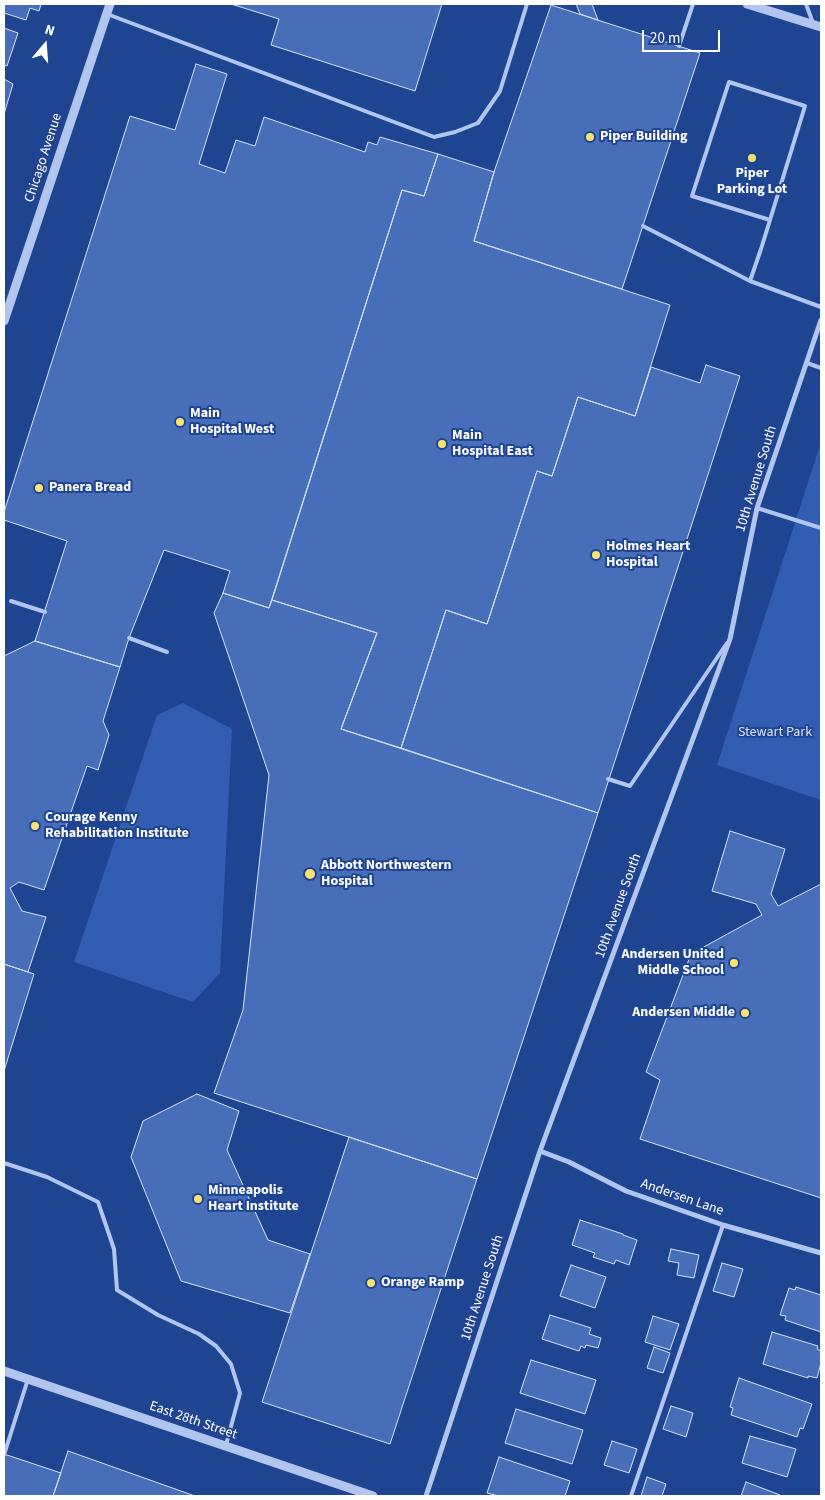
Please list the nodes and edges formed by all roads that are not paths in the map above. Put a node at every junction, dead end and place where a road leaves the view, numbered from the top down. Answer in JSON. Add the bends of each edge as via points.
{"nodes":[{"id":1,"x":110,"y":4,"type":"edge"},
{"id":2,"x":527,"y":4,"type":"edge"},
{"id":3,"x":693,"y":4,"type":"edge"},
{"id":4,"x":747,"y":4,"type":"edge"},
{"id":5,"x":806,"y":4,"type":"edge"},
{"id":6,"x":106,"y":14,"type":"junction"},
{"id":7,"x":818,"y":26,"type":"edge"},
{"id":8,"x":679,"y":46,"type":"dead end"},
{"id":9,"x":770,"y":220,"type":"junction"},
{"id":10,"x":643,"y":226,"type":"dead end"},
{"id":11,"x":750,"y":281,"type":"junction"},
{"id":12,"x":821,"y":307,"type":"edge"},
{"id":13,"x":821,"y":320,"type":"edge"},
{"id":14,"x":4,"y":321,"type":"edge"},
{"id":15,"x":807,"y":363,"type":"junction"},
{"id":16,"x":821,"y":368,"type":"edge"},
{"id":17,"x":757,"y":508,"type":"junction"},
{"id":18,"x":821,"y":528,"type":"edge"},
{"id":19,"x":11,"y":601,"type":"dead end"},
{"id":20,"x":44,"y":612,"type":"dead end"},
{"id":21,"x":129,"y":638,"type":"dead end"},
{"id":22,"x":730,"y":639,"type":"junction"},
{"id":23,"x":166,"y":652,"type":"dead end"},
{"id":24,"x":608,"y":779,"type":"dead end"},
{"id":25,"x":540,"y":1151,"type":"junction"},
{"id":26,"x":4,"y":1163,"type":"edge"},
{"id":27,"x":724,"y":1225,"type":"junction"},
{"id":28,"x":821,"y":1253,"type":"edge"},
{"id":29,"x":4,"y":1371,"type":"edge"},
{"id":30,"x":28,"y":1379,"type":"junction"},
{"id":31,"x":225,"y":1446,"type":"junction"},
{"id":32,"x":4,"y":1455,"type":"edge"},
{"id":33,"x":373,"y":1496,"type":"edge"},
{"id":34,"x":426,"y":1496,"type":"edge"},
{"id":35,"x":631,"y":1496,"type":"edge"}],
"edges":[{"from":1,"to":6,"type":"street","name":"Chicago Avenue"},
{"from":2,"to":6,"type":"lane","via":[[500,91],[478,123],[434,136]]},
{"from":3,"to":8,"type":"lane"},
{"from":4,"to":7,"type":"street"},
{"from":5,"to":7,"type":"lane"},
{"from":6,"to":14,"type":"street","name":"Chicago Avenue"},
{"from":9,"to":9,"type":"lane","via":[[805,106],[729,82],[692,196]]},
{"from":9,"to":11,"type":"lane"},
{"from":10,"to":11,"type":"lane"},
{"from":11,"to":12,"type":"lane"},
{"from":13,"to":15,"type":"street","name":"10th Avenue South"},
{"from":15,"to":16,"type":"lane"},
{"from":15,"to":17,"type":"street","name":"10th Avenue South"},
{"from":17,"to":18,"type":"lane"},
{"from":17,"to":22,"type":"street","name":"10th Avenue South"},
{"from":19,"to":20,"type":"lane"},
{"from":21,"to":23,"type":"lane"},
{"from":22,"to":24,"type":"lane","via":[[630,786]]},
{"from":22,"to":25,"type":"street","name":"10th Avenue South"},
{"from":25,"to":27,"type":"street","name":"Andersen Lane","via":[[570,1162],[626,1191]]},
{"from":25,"to":34,"type":"street","name":"10th Avenue South"},
{"from":26,"to":31,"type":"lane","via":[[47,1177],[98,1202],[114,1249],[116,1290],[158,1315],[200,1334],[216,1346],[231,1364],[240,1393]]},
{"from":27,"to":28,"type":"street","name":"Andersen Lane"},
{"from":27,"to":35,"type":"lane"},
{"from":29,"to":30,"type":"street","name":"East 28th Street"},
{"from":30,"to":31,"type":"street","name":"East 28th Street"},
{"from":30,"to":32,"type":"lane"},
{"from":31,"to":33,"type":"street","name":"East 28th Street"}]}
